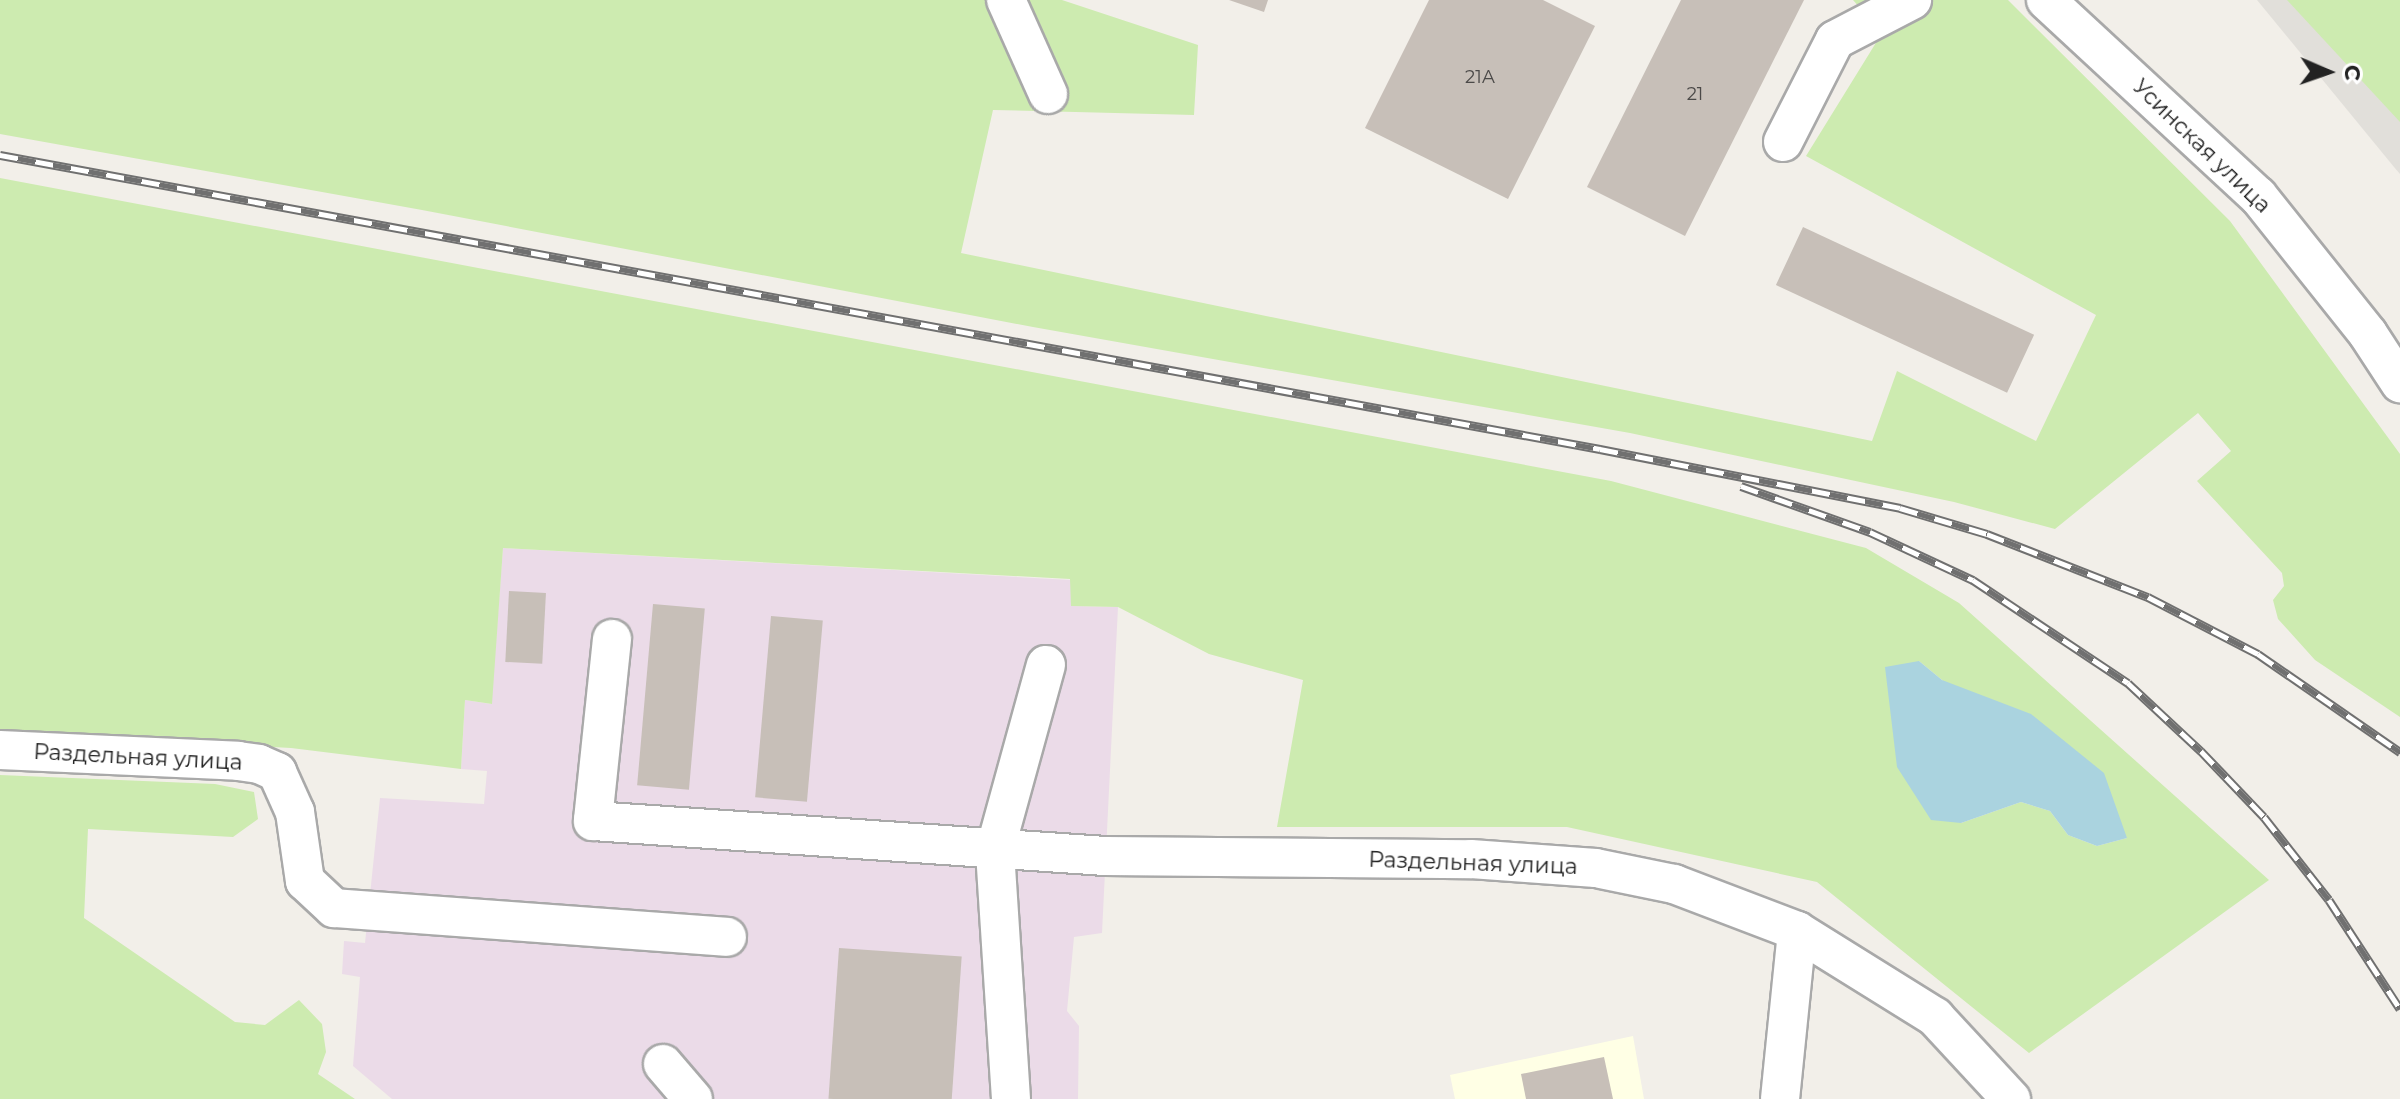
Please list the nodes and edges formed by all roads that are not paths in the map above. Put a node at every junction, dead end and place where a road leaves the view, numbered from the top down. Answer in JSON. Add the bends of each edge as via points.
{"nodes":[{"id":1,"x":1006,"y":0,"type":"edge"},
{"id":2,"x":1912,"y":0,"type":"edge"},
{"id":3,"x":2046,"y":0,"type":"edge"},
{"id":4,"x":1048,"y":94,"type":"dead end"},
{"id":5,"x":1783,"y":142,"type":"dead end"},
{"id":6,"x":2400,"y":383,"type":"edge"},
{"id":7,"x":612,"y":639,"type":"dead end"},
{"id":8,"x":1046,"y":665,"type":"dead end"},
{"id":9,"x":0,"y":750,"type":"edge"},
{"id":10,"x":995,"y":850,"type":"junction"},
{"id":11,"x":1797,"y":931,"type":"junction"},
{"id":12,"x":727,"y":937,"type":"dead end"},
{"id":13,"x":663,"y":1064,"type":"dead end"},
{"id":14,"x":693,"y":1099,"type":"edge"},
{"id":15,"x":1011,"y":1099,"type":"edge"},
{"id":16,"x":1780,"y":1099,"type":"edge"},
{"id":17,"x":2011,"y":1099,"type":"edge"}],
"edges":[{"from":1,"to":4,"type":"street"},
{"from":2,"to":5,"type":"street","via":[[1835,40]]},
{"from":3,"to":6,"type":"street","name":"Усинская улица","via":[[2258,196],[2368,334]]},
{"from":7,"to":10,"type":"street","name":"Раздельная улица","via":[[593,821]]},
{"from":8,"to":10,"type":"street"},
{"from":9,"to":12,"type":"street","name":"Раздельная улица","via":[[259,764],[277,772],[288,790],[305,881],[334,908]]},
{"from":10,"to":11,"type":"street","name":"Раздельная улица","via":[[1471,859],[1596,868],[1674,884]]},
{"from":10,"to":15,"type":"street"},
{"from":11,"to":16,"type":"street"},
{"from":11,"to":17,"type":"street","name":"Раздельная улица","via":[[1935,1017]]},
{"from":13,"to":14,"type":"street"}]}
